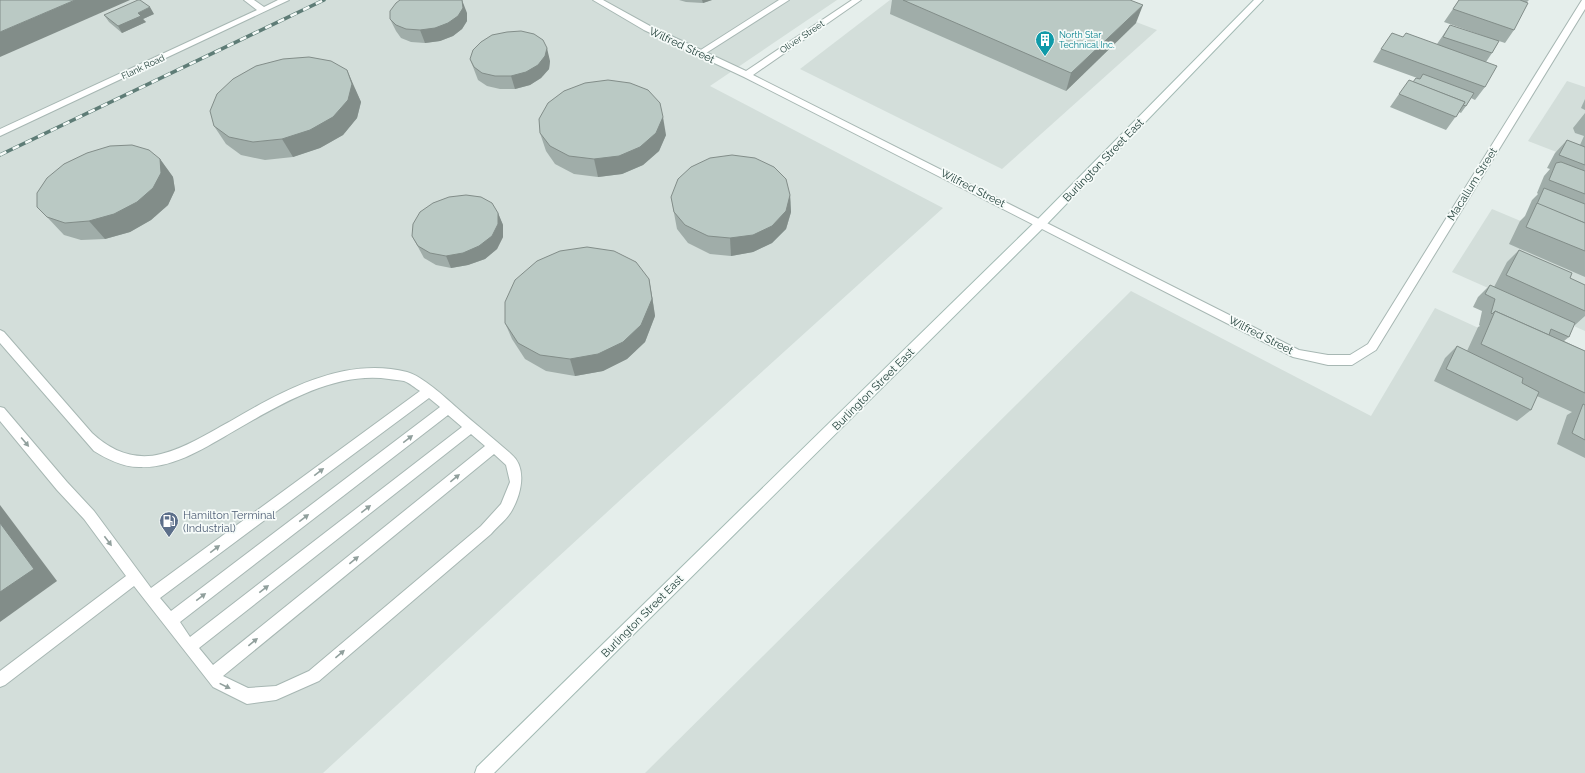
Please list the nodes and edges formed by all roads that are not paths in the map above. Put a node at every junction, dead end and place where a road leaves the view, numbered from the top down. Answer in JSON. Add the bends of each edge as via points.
{"nodes":[{"id":1,"x":248,"y":0,"type":"edge"},
{"id":2,"x":285,"y":0,"type":"edge"},
{"id":3,"x":597,"y":0,"type":"edge"},
{"id":4,"x":785,"y":0,"type":"edge"},
{"id":5,"x":857,"y":0,"type":"edge"},
{"id":6,"x":1259,"y":0,"type":"edge"},
{"id":7,"x":1585,"y":2,"type":"edge"},
{"id":8,"x":263,"y":10,"type":"junction"},
{"id":9,"x":700,"y":53,"type":"junction"},
{"id":10,"x":747,"y":75,"type":"junction"},
{"id":11,"x":0,"y":133,"type":"edge"},
{"id":12,"x":1042,"y":223,"type":"junction"},
{"id":13,"x":0,"y":335,"type":"edge"},
{"id":14,"x":1352,"y":360,"type":"joint"},
{"id":15,"x":429,"y":390,"type":"junction"},
{"id":16,"x":449,"y":407,"type":"junction"},
{"id":17,"x":0,"y":412,"type":"edge"},
{"id":18,"x":471,"y":427,"type":"junction"},
{"id":19,"x":494,"y":446,"type":"junction"},
{"id":20,"x":135,"y":577,"type":"junction"},
{"id":21,"x":150,"y":597,"type":"junction"},
{"id":22,"x":170,"y":621,"type":"junction"},
{"id":23,"x":189,"y":647,"type":"junction"},
{"id":24,"x":212,"y":675,"type":"junction"},
{"id":25,"x":0,"y":680,"type":"edge"},
{"id":26,"x":483,"y":773,"type":"edge"}],
"edges":[{"from":1,"to":8,"type":"street"},
{"from":2,"to":8,"type":"street","name":"Flank Road"},
{"from":3,"to":9,"type":"street","name":"Wilfred Street","via":[[647,28]]},
{"from":4,"to":9,"type":"street"},
{"from":5,"to":10,"type":"street","name":"Oliver Street"},
{"from":6,"to":12,"type":"street","name":"Burlington Street East"},
{"from":7,"to":14,"type":"street","name":"Macallum Street","via":[[1372,347]]},
{"from":8,"to":11,"type":"street","name":"Flank Road"},
{"from":9,"to":10,"type":"street","name":"Wilfred Street"},
{"from":10,"to":12,"type":"street","name":"Wilfred Street"},
{"from":12,"to":14,"type":"street","name":"Wilfred Street","via":[[1297,354],[1328,360]]},
{"from":12,"to":26,"type":"street","name":"Burlington Street East"},
{"from":13,"to":15,"type":"street","via":[[98,447],[116,457],[138,462],[161,460],[185,451],[265,406],[343,375],[375,372],[406,377]]},
{"from":15,"to":16,"type":"street"},
{"from":21,"to":15,"type":"street","one_way":true},
{"from":16,"to":18,"type":"street"},
{"from":22,"to":16,"type":"street","one_way":true},
{"from":17,"to":20,"type":"street","one_way":true,"via":[[88,515]]},
{"from":18,"to":19,"type":"street"},
{"from":23,"to":18,"type":"street","one_way":true},
{"from":24,"to":19,"type":"street","one_way":true},
{"from":24,"to":19,"type":"street","one_way":true,"via":[[218,682],[247,696],[276,694],[314,676],[486,530],[506,508],[516,482],[512,462]]},
{"from":20,"to":21,"type":"street"},
{"from":20,"to":25,"type":"street"},
{"from":21,"to":22,"type":"street"},
{"from":22,"to":23,"type":"street"},
{"from":23,"to":24,"type":"street"}]}
